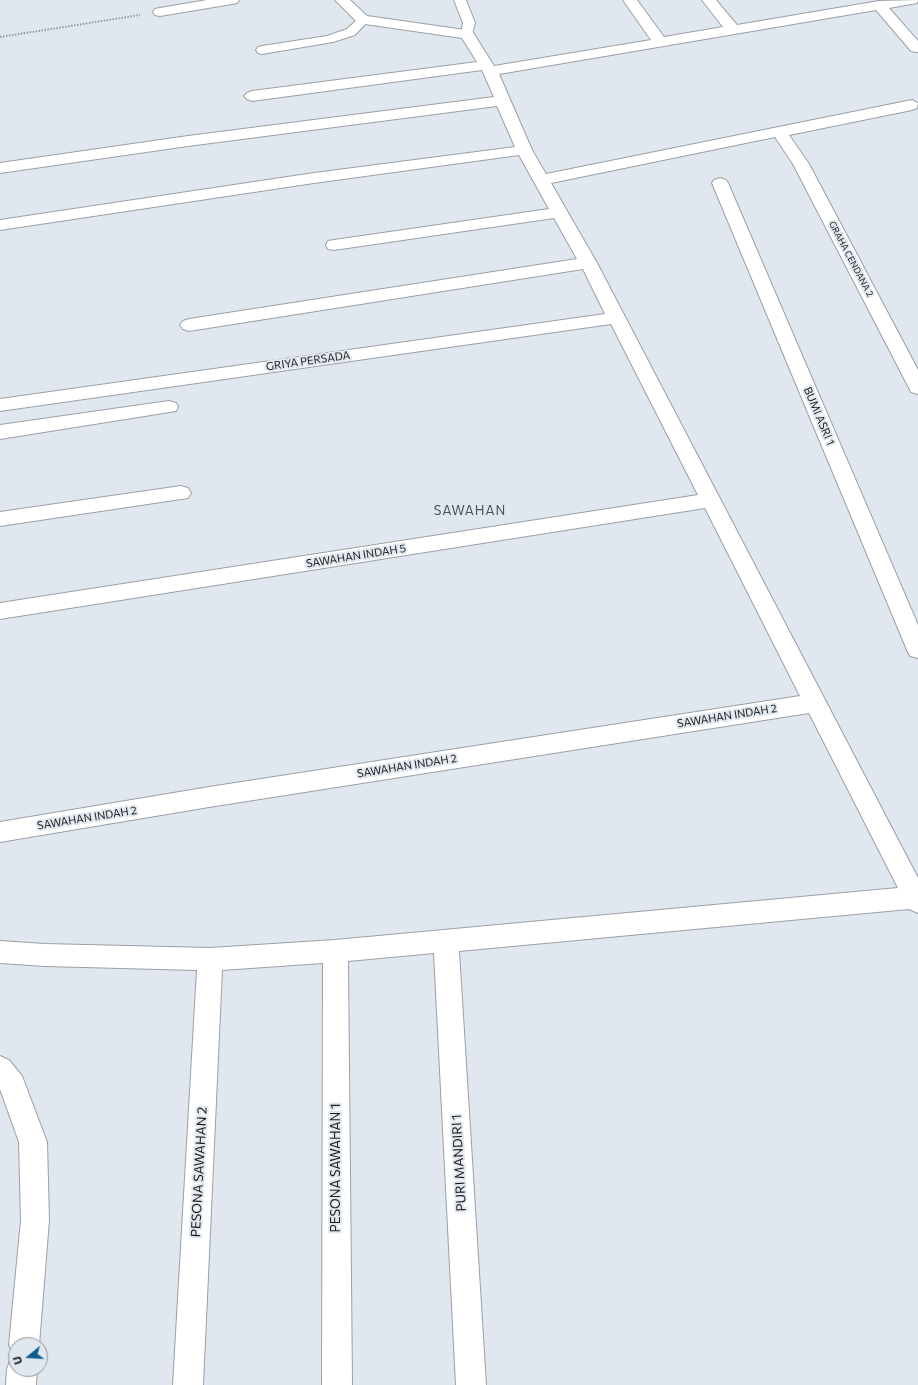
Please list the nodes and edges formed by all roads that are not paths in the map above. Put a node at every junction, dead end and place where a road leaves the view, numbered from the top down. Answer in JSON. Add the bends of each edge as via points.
{"nodes":[{"id":1,"x":232,"y":0,"type":"edge"},
{"id":2,"x":342,"y":0,"type":"edge"},
{"id":3,"x":460,"y":0,"type":"edge"},
{"id":4,"x":630,"y":0,"type":"edge"},
{"id":5,"x":709,"y":0,"type":"edge"},
{"id":6,"x":912,"y":0,"type":"edge"},
{"id":7,"x":916,"y":0,"type":"edge"},
{"id":8,"x":918,"y":3,"type":"edge"},
{"id":9,"x":879,"y":6,"type":"junction"},
{"id":10,"x":160,"y":12,"type":"road end"},
{"id":11,"x":363,"y":20,"type":"junction"},
{"id":12,"x":733,"y":30,"type":"junction"},
{"id":13,"x":467,"y":34,"type":"junction"},
{"id":14,"x":661,"y":43,"type":"junction"},
{"id":15,"x":916,"y":48,"type":"dead end"},
{"id":16,"x":262,"y":50,"type":"dead end"},
{"id":17,"x":488,"y":68,"type":"junction"},
{"id":18,"x":252,"y":96,"type":"dead end"},
{"id":19,"x":502,"y":101,"type":"junction"},
{"id":20,"x":912,"y":105,"type":"dead end"},
{"id":21,"x":779,"y":132,"type":"junction"},
{"id":22,"x":524,"y":150,"type":"junction"},
{"id":23,"x":0,"y":168,"type":"edge"},
{"id":24,"x":541,"y":180,"type":"junction"},
{"id":25,"x":720,"y":183,"type":"dead end"},
{"id":26,"x":559,"y":212,"type":"junction"},
{"id":27,"x":0,"y":224,"type":"edge"},
{"id":28,"x":334,"y":245,"type":"dead end"},
{"id":29,"x":588,"y":263,"type":"junction"},
{"id":30,"x":616,"y":318,"type":"junction"},
{"id":31,"x":188,"y":324,"type":"dead end"},
{"id":32,"x":918,"y":388,"type":"edge"},
{"id":33,"x":0,"y":404,"type":"edge"},
{"id":34,"x":169,"y":407,"type":"dead end"},
{"id":35,"x":0,"y":432,"type":"edge"},
{"id":36,"x":181,"y":493,"type":"dead end"},
{"id":37,"x":711,"y":500,"type":"junction"},
{"id":38,"x":0,"y":519,"type":"edge"},
{"id":39,"x":0,"y":611,"type":"edge"},
{"id":40,"x":918,"y":650,"type":"edge"},
{"id":41,"x":814,"y":703,"type":"junction"},
{"id":42,"x":0,"y":832,"type":"edge"},
{"id":43,"x":917,"y":899,"type":"edge"},
{"id":44,"x":446,"y":940,"type":"junction"},
{"id":45,"x":335,"y":951,"type":"junction"},
{"id":46,"x":0,"y":952,"type":"edge"},
{"id":47,"x":210,"y":959,"type":"junction"},
{"id":48,"x":0,"y":1069,"type":"edge"},
{"id":49,"x":25,"y":1337,"type":"edge"},
{"id":50,"x":188,"y":1385,"type":"edge"},
{"id":51,"x":336,"y":1385,"type":"edge"},
{"id":52,"x":471,"y":1385,"type":"edge"}],
"edges":[{"from":1,"to":10,"type":"street"},
{"from":2,"to":11,"type":"street"},
{"from":3,"to":13,"type":"lane","via":[[469,23]]},
{"from":4,"to":14,"type":"street"},
{"from":5,"to":12,"type":"street"},
{"from":6,"to":9,"type":"street"},
{"from":7,"to":8,"type":"street"},
{"from":9,"to":12,"type":"street","via":[[812,10]]},
{"from":9,"to":15,"type":"street"},
{"from":11,"to":13,"type":"street"},
{"from":11,"to":16,"type":"lane","via":[[351,32],[329,39]]},
{"from":12,"to":14,"type":"street"},
{"from":13,"to":17,"type":"street"},
{"from":14,"to":17,"type":"street"},
{"from":17,"to":18,"type":"street"},
{"from":17,"to":19,"type":"street"},
{"from":19,"to":22,"type":"street"},
{"from":19,"to":23,"type":"street"},
{"from":20,"to":21,"type":"street"},
{"from":21,"to":24,"type":"street"},
{"from":21,"to":32,"type":"street","name":"GRAHA CENDANA 2","via":[[801,164]]},
{"from":22,"to":24,"type":"street"},
{"from":22,"to":27,"type":"street"},
{"from":24,"to":26,"type":"street"},
{"from":25,"to":40,"type":"street","name":"BUMI ASRI 1"},
{"from":26,"to":28,"type":"street"},
{"from":26,"to":29,"type":"street"},
{"from":29,"to":30,"type":"street"},
{"from":29,"to":31,"type":"street"},
{"from":30,"to":33,"type":"street","name":"GRIYA PERSADA"},
{"from":30,"to":37,"type":"street"},
{"from":34,"to":35,"type":"street"},
{"from":36,"to":38,"type":"street"},
{"from":37,"to":39,"type":"street","name":"SAWAHAN INDAH 5"},
{"from":37,"to":41,"type":"street"},
{"from":41,"to":42,"type":"street","name":"SAWAHAN INDAH 2"},
{"from":41,"to":43,"type":"street"},
{"from":43,"to":44,"type":"street"},
{"from":44,"to":45,"type":"street"},
{"from":44,"to":52,"type":"street","name":"PURI MANDIRI 1"},
{"from":45,"to":47,"type":"street"},
{"from":45,"to":51,"type":"street","name":"PESONA SAWAHAN 1"},
{"from":46,"to":47,"type":"street"},
{"from":47,"to":50,"type":"street","name":"PESONA SAWAHAN 2"},
{"from":48,"to":49,"type":"street","via":[[13,1086],[33,1142],[35,1220]]}]}
